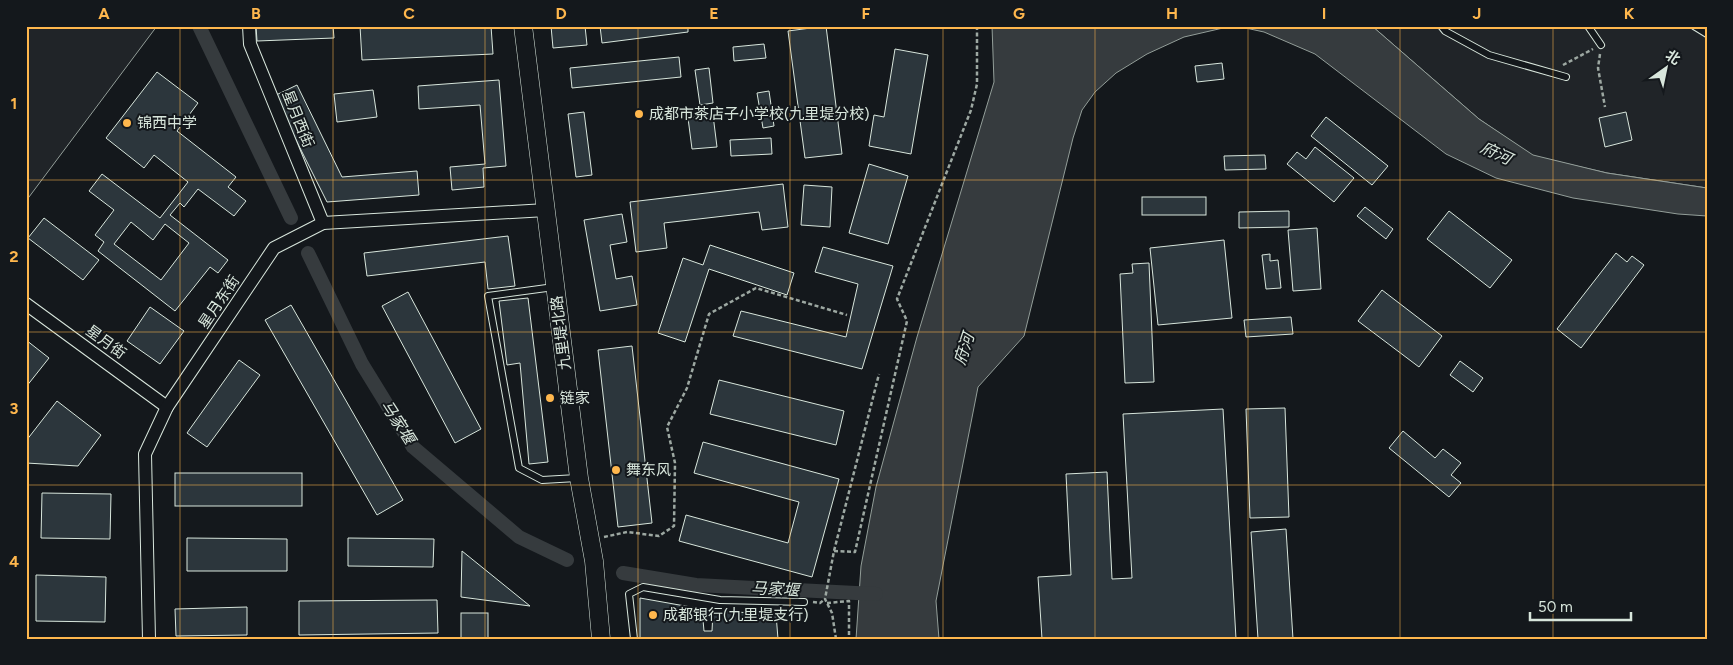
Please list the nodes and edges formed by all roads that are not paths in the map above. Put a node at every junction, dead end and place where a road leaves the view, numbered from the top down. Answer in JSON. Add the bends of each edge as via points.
{"nodes":[{"id":1,"x":249,"y":26,"type":"edge"},
{"id":2,"x":523,"y":26,"type":"edge"},
{"id":3,"x":1441,"y":26,"type":"edge"},
{"id":4,"x":1588,"y":26,"type":"edge"},
{"id":5,"x":1694,"y":26,"type":"edge"},
{"id":6,"x":1707,"y":34,"type":"edge"},
{"id":7,"x":1601,"y":45,"type":"road end"},
{"id":8,"x":1566,"y":77,"type":"dead end"},
{"id":9,"x":546,"y":210,"type":"junction"},
{"id":10,"x":323,"y":223,"type":"junction"},
{"id":11,"x":555,"y":287,"type":"junction"},
{"id":12,"x":26,"y":304,"type":"edge"},
{"id":13,"x":167,"y":407,"type":"junction"},
{"id":14,"x":579,"y":478,"type":"junction"},
{"id":15,"x":804,"y":602,"type":"dead end"},
{"id":16,"x":149,"y":639,"type":"edge"},
{"id":17,"x":601,"y":639,"type":"edge"},
{"id":18,"x":634,"y":639,"type":"edge"}],
"edges":[{"from":1,"to":10,"type":"street","name":"星月西街","via":[[250,44]]},
{"from":2,"to":9,"type":"street","name":"九里堤北路"},
{"from":3,"to":8,"type":"lane","via":[[1489,55]]},
{"from":4,"to":7,"type":"lane"},
{"from":5,"to":6,"type":"lane"},
{"from":9,"to":10,"type":"street","name":"星月东街"},
{"from":9,"to":11,"type":"street","name":"九里堤北路"},
{"from":10,"to":13,"type":"street","name":"星月东街","via":[[274,248]]},
{"from":11,"to":14,"type":"street","name":"九里堤北路"},
{"from":11,"to":14,"type":"lane","via":[[488,296],[519,468],[542,480]]},
{"from":12,"to":13,"type":"street","name":"星月街"},
{"from":13,"to":16,"type":"street","name":"星月东街","via":[[144,454]]},
{"from":14,"to":17,"type":"street","name":"九里堤北路"},
{"from":15,"to":18,"type":"lane","via":[[720,600],[643,587],[629,594]]}]}
